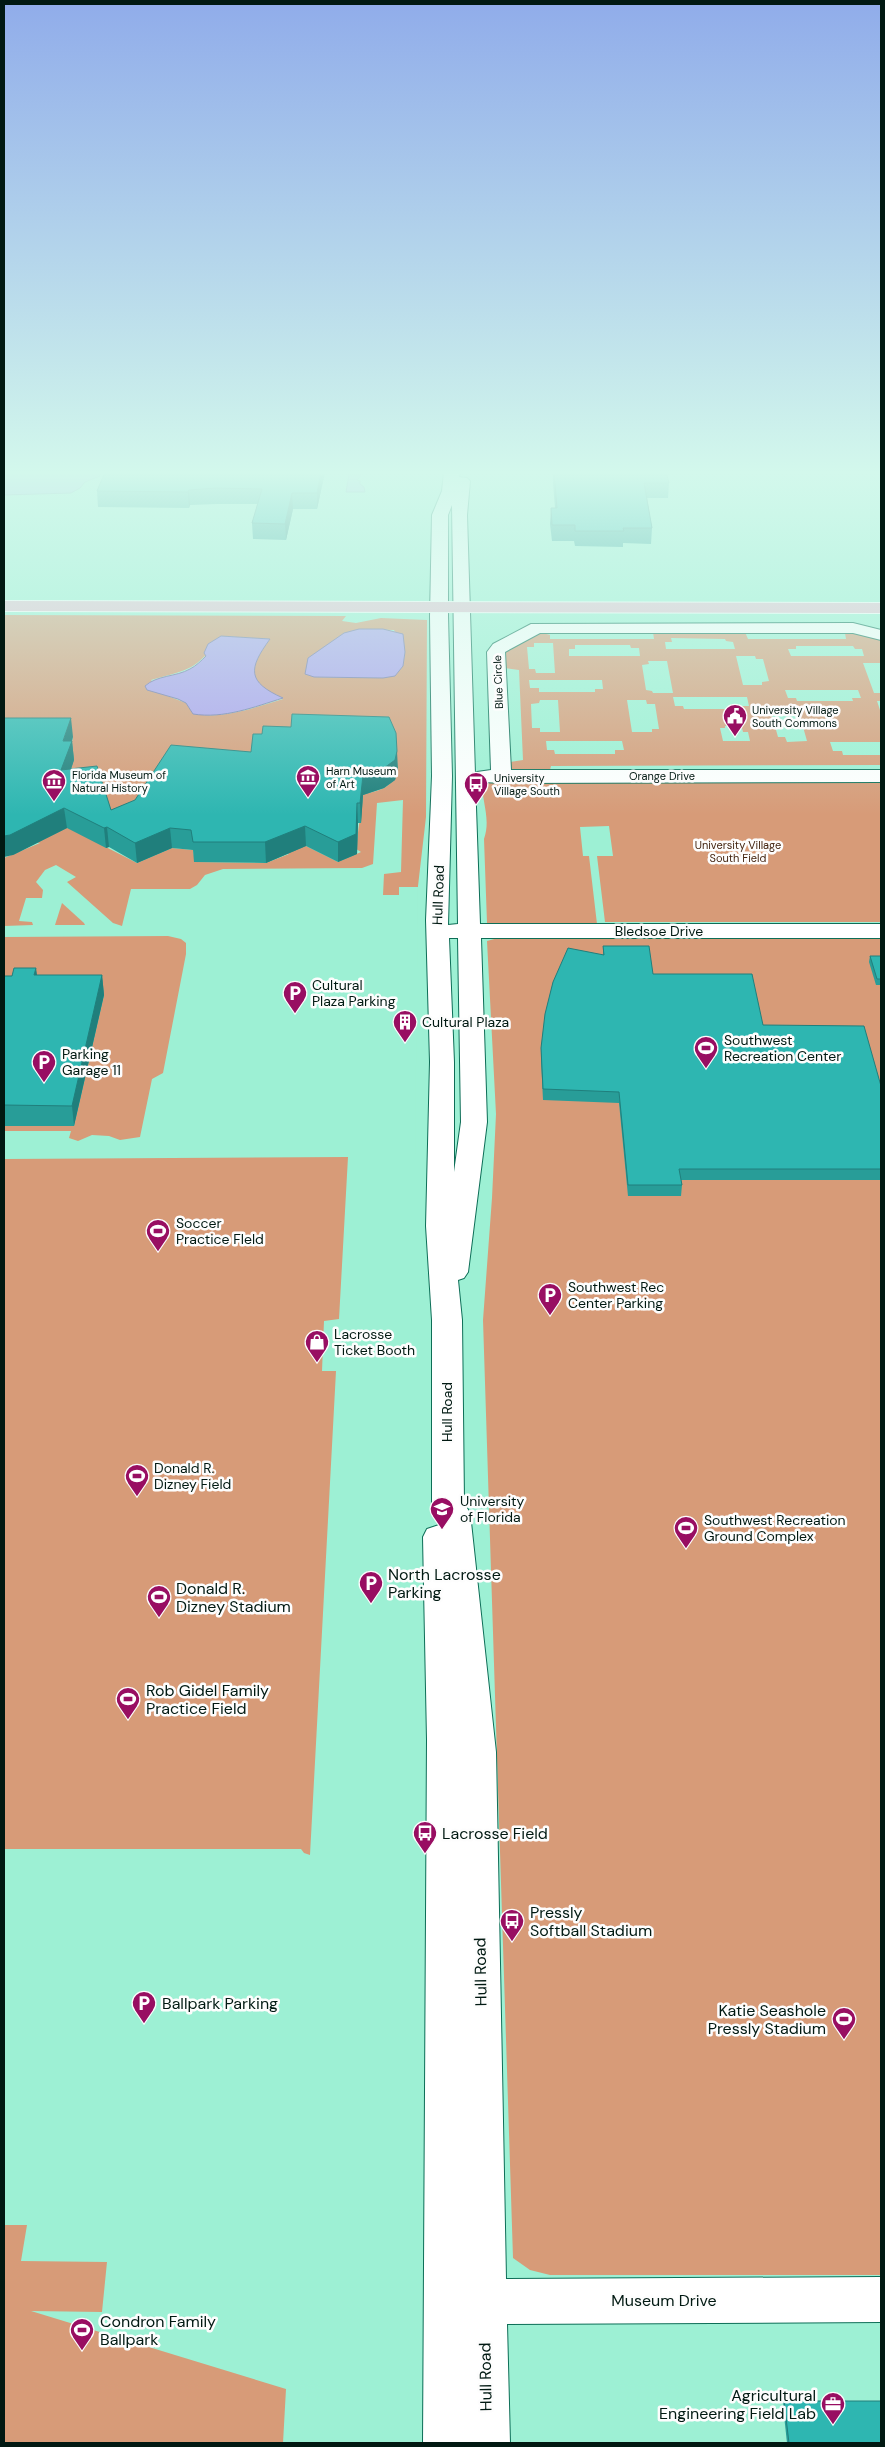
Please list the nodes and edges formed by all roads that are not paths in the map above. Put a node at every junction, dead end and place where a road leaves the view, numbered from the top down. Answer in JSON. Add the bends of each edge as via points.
{"nodes":[{"id":1,"x":439,"y":586,"type":"edge"},
{"id":2,"x":461,"y":586,"type":"edge"},
{"id":3,"x":4,"y":594,"type":"edge"},
{"id":4,"x":881,"y":595,"type":"edge"},
{"id":5,"x":439,"y":601,"type":"junction"},
{"id":6,"x":462,"y":601,"type":"junction"},
{"id":7,"x":4,"y":606,"type":"edge"},
{"id":8,"x":881,"y":608,"type":"edge"},
{"id":9,"x":881,"y":635,"type":"edge"},
{"id":10,"x":442,"y":776,"type":"junction"},
{"id":11,"x":466,"y":776,"type":"junction"},
{"id":12,"x":501,"y":776,"type":"junction"},
{"id":13,"x":881,"y":776,"type":"edge"},
{"id":14,"x":437,"y":931,"type":"junction"},
{"id":15,"x":468,"y":931,"type":"junction"},
{"id":16,"x":881,"y":931,"type":"edge"},
{"id":17,"x":447,"y":1320,"type":"junction"},
{"id":18,"x":881,"y":2299,"type":"edge"},
{"id":19,"x":465,"y":2302,"type":"junction"},
{"id":20,"x":447,"y":2443,"type":"edge"},
{"id":21,"x":486,"y":2443,"type":"edge"}],
"edges":[{"from":1,"to":5,"type":"street","name":"Hull Road"},
{"from":2,"to":6,"type":"street","name":"Hull Road"},
{"from":3,"to":5,"type":"main road"},
{"from":4,"to":6,"type":"main road"},
{"from":5,"to":6,"type":"main road"},
{"from":5,"to":7,"type":"main road"},
{"from":5,"to":10,"type":"street","name":"Hull Road"},
{"from":6,"to":8,"type":"main road"},
{"from":6,"to":11,"type":"street","name":"Hull Road"},
{"from":9,"to":12,"type":"street","name":"Blue Circle","via":[[853,628],[537,628],[496,652]]},
{"from":10,"to":11,"type":"street","name":"Orange Drive"},
{"from":10,"to":14,"type":"street","name":"Hull Road"},
{"from":11,"to":12,"type":"street","name":"Orange Drive"},
{"from":11,"to":15,"type":"street","name":"Hull Road"},
{"from":12,"to":13,"type":"street","name":"Orange Drive"},
{"from":14,"to":15,"type":"street","name":"Bledsoe Drive"},
{"from":14,"to":17,"type":"street","name":"Hull Road","via":[[442,1062],[440,1226]]},
{"from":15,"to":16,"type":"street","name":"Bledsoe Drive"},
{"from":15,"to":17,"type":"street","name":"Hull Road","via":[[474,1122]]},
{"from":17,"to":19,"type":"street","name":"Hull Road","via":[[448,1503],[454,1513],[477,1728]]},
{"from":18,"to":19,"type":"street","name":"Museum Drive"},
{"from":19,"to":20,"type":"street","name":"Hull Road"},
{"from":19,"to":21,"type":"street","name":"Hull Road"}]}
